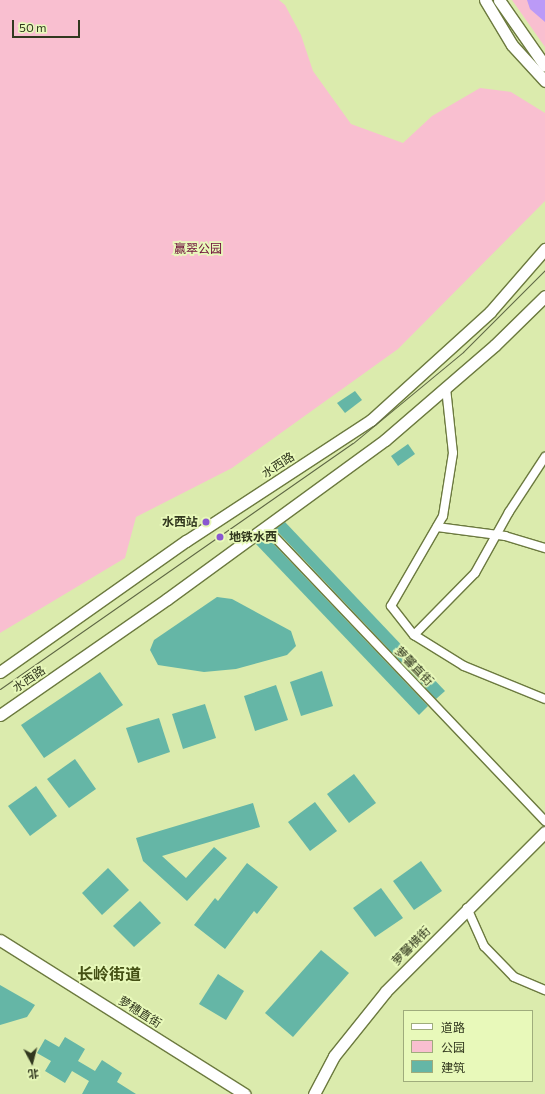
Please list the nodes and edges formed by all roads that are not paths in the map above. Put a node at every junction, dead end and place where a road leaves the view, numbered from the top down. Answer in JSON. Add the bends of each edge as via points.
{"nodes":[{"id":1,"x":485,"y":0,"type":"edge"},
{"id":2,"x":499,"y":0,"type":"edge"},
{"id":3,"x":545,"y":66,"type":"edge"},
{"id":4,"x":545,"y":81,"type":"edge"},
{"id":5,"x":545,"y":249,"type":"edge"},
{"id":6,"x":545,"y":296,"type":"edge"},
{"id":7,"x":446,"y":388,"type":"junction"},
{"id":8,"x":545,"y":458,"type":"edge"},
{"id":9,"x":437,"y":527,"type":"junction"},
{"id":10,"x":266,"y":528,"type":"junction"},
{"id":11,"x":496,"y":534,"type":"junction"},
{"id":12,"x":545,"y":548,"type":"edge"},
{"id":13,"x":414,"y":635,"type":"junction"},
{"id":14,"x":0,"y":672,"type":"edge"},
{"id":15,"x":545,"y":699,"type":"edge"},
{"id":16,"x":0,"y":715,"type":"edge"},
{"id":17,"x":545,"y":821,"type":"edge"},
{"id":18,"x":545,"y":832,"type":"edge"},
{"id":19,"x":467,"y":908,"type":"junction"},
{"id":20,"x":0,"y":940,"type":"edge"},
{"id":21,"x":0,"y":947,"type":"edge"},
{"id":22,"x":545,"y":990,"type":"edge"},
{"id":23,"x":231,"y":1094,"type":"edge"},
{"id":24,"x":245,"y":1094,"type":"edge"},
{"id":25,"x":314,"y":1094,"type":"edge"}],
"edges":[{"from":1,"to":4,"type":"main road","via":[[512,45]]},
{"from":2,"to":3,"type":"main road"},
{"from":5,"to":14,"type":"main road","name":"水西路","via":[[490,312],[371,420],[186,541]]},
{"from":6,"to":7,"type":"main road","name":"水西路"},
{"from":7,"to":9,"type":"street","via":[[453,453],[443,516]]},
{"from":7,"to":10,"type":"main road","name":"水西路","via":[[385,440]]},
{"from":8,"to":11,"type":"street"},
{"from":9,"to":11,"type":"street"},
{"from":9,"to":13,"type":"street","via":[[390,606]]},
{"from":10,"to":16,"type":"main road","name":"水西路"},
{"from":10,"to":17,"type":"street","name":"萝馨直街"},
{"from":11,"to":12,"type":"street"},
{"from":11,"to":13,"type":"street","via":[[475,573]]},
{"from":13,"to":15,"type":"street","via":[[464,666]]},
{"from":18,"to":19,"type":"main road","name":"萝馨横街"},
{"from":19,"to":22,"type":"street","via":[[484,946],[514,977]]},
{"from":19,"to":25,"type":"main road","name":"萝馨横街","via":[[400,975],[367,1014],[334,1056]]},
{"from":20,"to":24,"type":"main road","name":"萝穗直街"},
{"from":21,"to":23,"type":"main road","name":"萝穗直街"}]}
